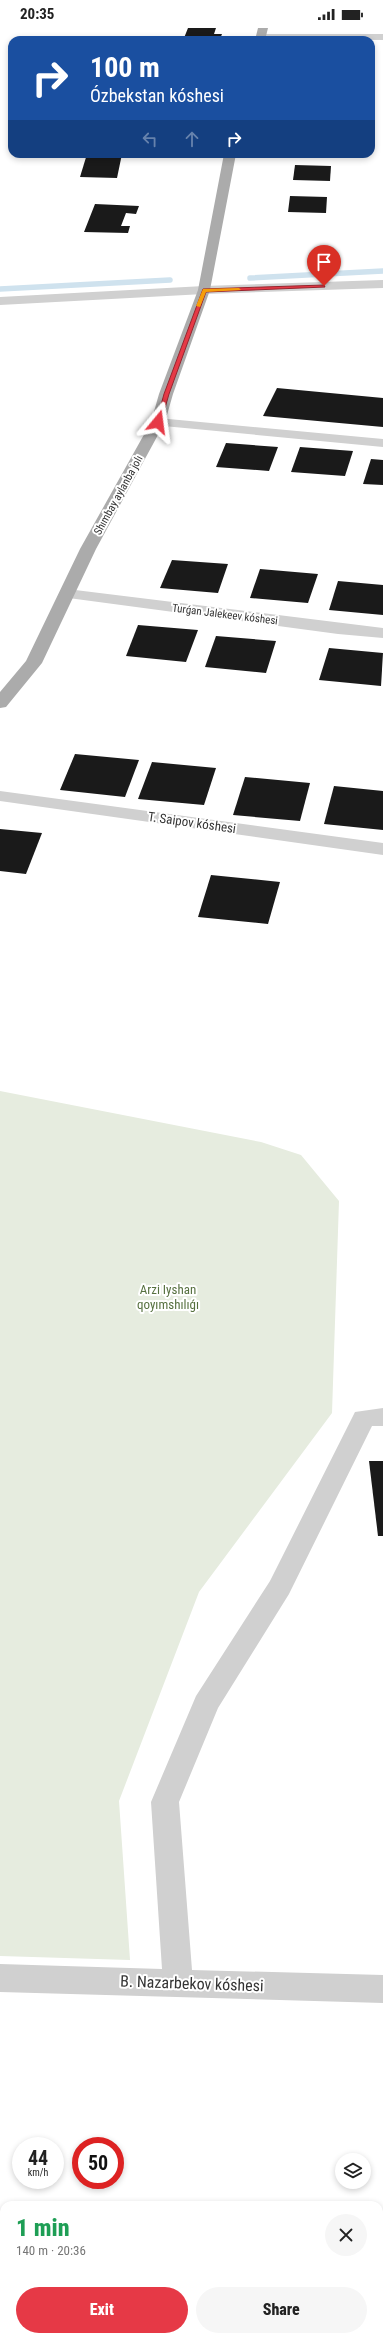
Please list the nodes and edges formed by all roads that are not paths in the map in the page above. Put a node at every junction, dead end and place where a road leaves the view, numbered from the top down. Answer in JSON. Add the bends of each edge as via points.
{"nodes":[{"id":1,"x":261,"y":35,"type":"edge"},
{"id":2,"x":302,"y":36,"type":"edge"},
{"id":3,"x":229,"y":158,"type":"edge"},
{"id":4,"x":383,"y":284,"type":"edge"},
{"id":5,"x":204,"y":290,"type":"junction"},
{"id":6,"x":0,"y":301,"type":"edge"},
{"id":7,"x":158,"y":422,"type":"junction"},
{"id":8,"x":383,"y":443,"type":"edge"},
{"id":9,"x":67,"y":594,"type":"junction"},
{"id":10,"x":383,"y":633,"type":"edge"},
{"id":11,"x":0,"y":703,"type":"edge"},
{"id":12,"x":0,"y":796,"type":"edge"},
{"id":13,"x":383,"y":849,"type":"edge"},
{"id":14,"x":383,"y":1417,"type":"edge"},
{"id":15,"x":0,"y":1978,"type":"edge"},
{"id":16,"x":178,"y":1982,"type":"junction"},
{"id":17,"x":383,"y":1989,"type":"edge"}],
"edges":[{"from":1,"to":2,"type":"street"},
{"from":3,"to":5,"type":"main road","name":"Shımbay aylanba jolı"},
{"from":4,"to":5,"type":"street"},
{"from":5,"to":6,"type":"street"},
{"from":5,"to":7,"type":"main road","name":"Shımbay aylanba jolı"},
{"from":7,"to":8,"type":"street"},
{"from":7,"to":9,"type":"main road","name":"Shımbay aylanba jolı","via":[[88,549]]},
{"from":9,"to":10,"type":"street","name":"Turǵan Jalekeev kóshesi"},
{"from":9,"to":11,"type":"main road","name":"Shımbay aylanba jolı","via":[[34,663]]},
{"from":12,"to":13,"type":"street","name":"T. Saipov kóshesi"},
{"from":14,"to":16,"type":"street","via":[[364,1418],[280,1587],[206,1704],[165,1802]]},
{"from":15,"to":16,"type":"street","name":"B. Nazarbekov kóshesi"},
{"from":16,"to":17,"type":"street","name":"B. Nazarbekov kóshesi"}]}
